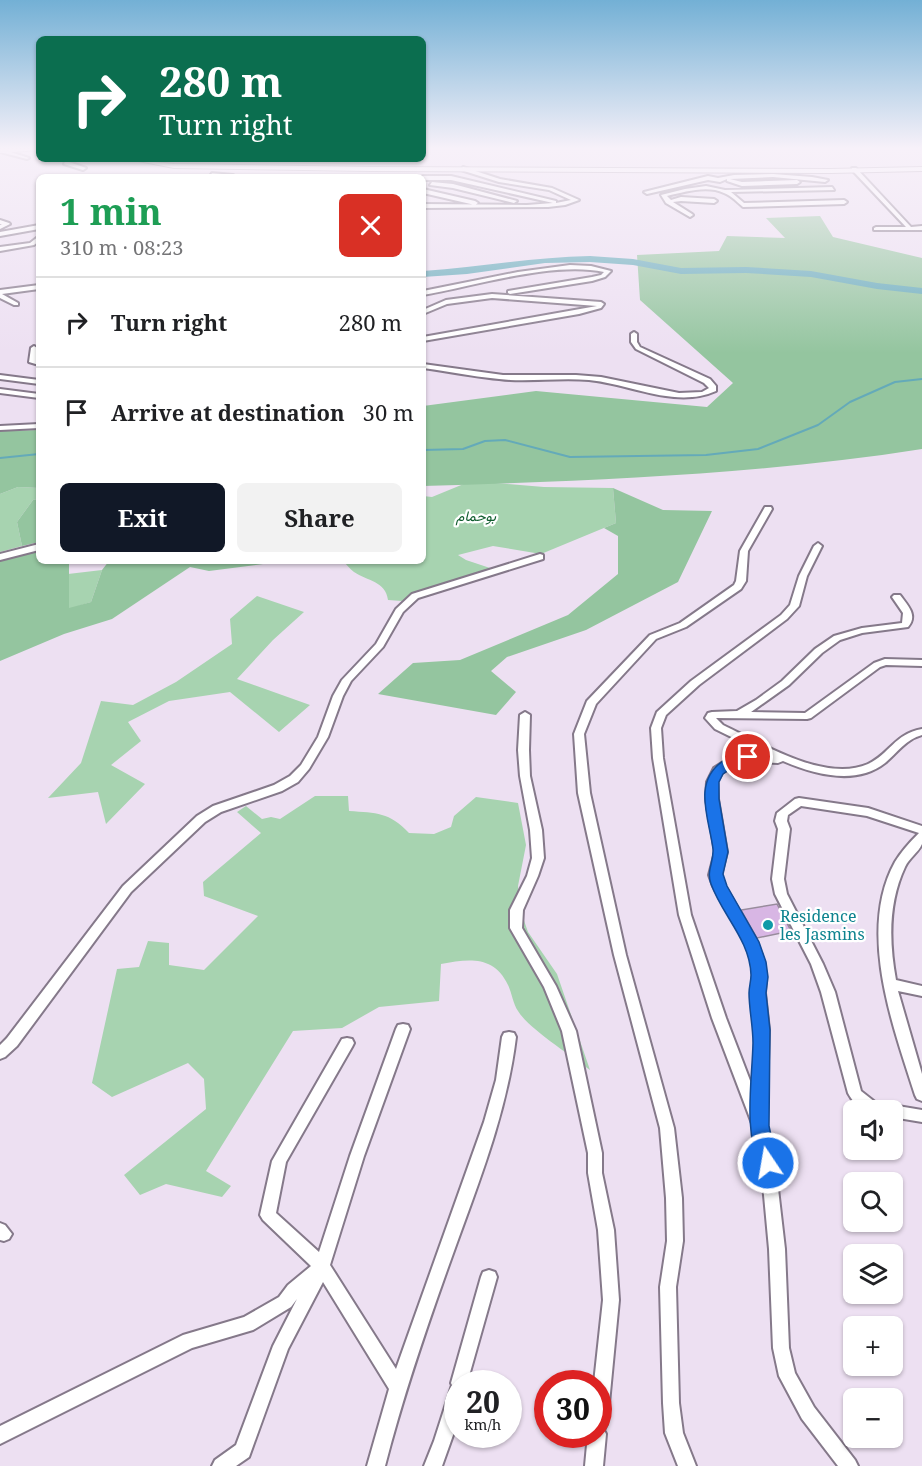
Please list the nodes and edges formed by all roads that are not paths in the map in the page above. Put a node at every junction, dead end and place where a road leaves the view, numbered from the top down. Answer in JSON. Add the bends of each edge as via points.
{"nodes":[{"id":1,"x":899,"y":216,"type":"edge"},
{"id":2,"x":0,"y":222,"type":"edge"},
{"id":3,"x":0,"y":227,"type":"edge"},
{"id":4,"x":909,"y":227,"type":"junction"},
{"id":5,"x":36,"y":228,"type":"edge"},
{"id":6,"x":922,"y":228,"type":"edge"},
{"id":7,"x":876,"y":229,"type":"dead end"},
{"id":8,"x":0,"y":234,"type":"edge"},
{"id":9,"x":36,"y":241,"type":"edge"},
{"id":10,"x":32,"y":244,"type":"junction"},
{"id":11,"x":36,"y":247,"type":"edge"},
{"id":12,"x":0,"y":249,"type":"edge"},
{"id":13,"x":36,"y":287,"type":"edge"},
{"id":14,"x":426,"y":292,"type":"edge"},
{"id":15,"x":0,"y":293,"type":"edge"},
{"id":16,"x":492,"y":296,"type":"junction"},
{"id":17,"x":16,"y":304,"type":"dead end"},
{"id":18,"x":426,"y":311,"type":"edge"},
{"id":19,"x":634,"y":334,"type":"dead end"},
{"id":20,"x":426,"y":338,"type":"edge"},
{"id":21,"x":34,"y":348,"type":"dead end"},
{"id":22,"x":36,"y":363,"type":"edge"},
{"id":23,"x":426,"y":366,"type":"edge"},
{"id":24,"x":0,"y":377,"type":"edge"},
{"id":25,"x":36,"y":382,"type":"edge"},
{"id":26,"x":0,"y":391,"type":"edge"},
{"id":27,"x":36,"y":396,"type":"edge"},
{"id":28,"x":36,"y":426,"type":"edge"},
{"id":29,"x":0,"y":428,"type":"edge"},
{"id":30,"x":768,"y":509,"type":"dead end"},
{"id":31,"x":818,"y":546,"type":"dead end"},
{"id":32,"x":36,"y":548,"type":"edge"},
{"id":33,"x":0,"y":557,"type":"edge"},
{"id":34,"x":540,"y":557,"type":"dead end"},
{"id":35,"x":897,"y":597,"type":"dead end"},
{"id":36,"x":922,"y":663,"type":"edge"},
{"id":37,"x":525,"y":715,"type":"dead end"},
{"id":38,"x":738,"y":715,"type":"junction"},
{"id":39,"x":922,"y":732,"type":"edge"},
{"id":40,"x":791,"y":761,"type":"junction"},
{"id":41,"x":922,"y":830,"type":"edge"},
{"id":42,"x":922,"y":836,"type":"edge"},
{"id":43,"x":890,"y":984,"type":"junction"},
{"id":44,"x":922,"y":991,"type":"edge"},
{"id":45,"x":403,"y":1029,"type":"dead end"},
{"id":46,"x":509,"y":1037,"type":"dead end"},
{"id":47,"x":347,"y":1043,"type":"dead end"},
{"id":48,"x":0,"y":1053,"type":"edge"},
{"id":49,"x":922,"y":1095,"type":"edge"},
{"id":50,"x":860,"y":1100,"type":"edge"},
{"id":51,"x":903,"y":1113,"type":"edge"},
{"id":52,"x":922,"y":1116,"type":"edge"},
{"id":53,"x":760,"y":1126,"type":"junction"},
{"id":54,"x":322,"y":1266,"type":"junction"},
{"id":55,"x":489,"y":1278,"type":"dead end"},
{"id":56,"x":463,"y":1370,"type":"edge"},
{"id":57,"x":604,"y":1370,"type":"edge"},
{"id":58,"x":398,"y":1386,"type":"junction"},
{"id":59,"x":0,"y":1435,"type":"edge"},
{"id":60,"x":444,"y":1438,"type":"edge"},
{"id":61,"x":596,"y":1448,"type":"edge"},
{"id":62,"x":221,"y":1466,"type":"edge"},
{"id":63,"x":376,"y":1466,"type":"edge"},
{"id":64,"x":433,"y":1466,"type":"edge"},
{"id":65,"x":594,"y":1466,"type":"edge"},
{"id":66,"x":687,"y":1466,"type":"edge"},
{"id":67,"x":849,"y":1466,"type":"edge"}],
"edges":[{"from":1,"to":4,"type":"street"},
{"from":2,"to":3,"type":"street","via":[[7,224]]},
{"from":4,"to":6,"type":"street"},
{"from":4,"to":7,"type":"street"},
{"from":5,"to":8,"type":"street"},
{"from":9,"to":10,"type":"street"},
{"from":10,"to":11,"type":"street"},
{"from":10,"to":12,"type":"street"},
{"from":13,"to":15,"type":"street"},
{"from":14,"to":16,"type":"street","via":[[572,267],[594,267],[609,273]]},
{"from":15,"to":17,"type":"street"},
{"from":16,"to":18,"type":"street","via":[[446,302]]},
{"from":16,"to":20,"type":"street","via":[[601,304],[599,308],[579,312]]},
{"from":19,"to":23,"type":"street","via":[[633,342],[638,348],[707,381],[712,389],[696,396],[576,375],[514,378]]},
{"from":21,"to":22,"type":"street","via":[[32,362]]},
{"from":24,"to":25,"type":"street"},
{"from":26,"to":27,"type":"street"},
{"from":28,"to":29,"type":"street"},
{"from":30,"to":66,"type":"street","via":[[744,551],[738,587],[683,625],[653,637],[591,703],[579,734],[584,793],[620,955],[667,1128],[675,1241],[668,1287],[671,1403],[674,1433]]},
{"from":31,"to":53,"type":"street","via":[[794,606],[670,705],[661,714],[656,729],[685,915]]},
{"from":32,"to":33,"type":"street"},
{"from":34,"to":48,"type":"street","via":[[415,596],[406,603],[380,645],[347,680],[323,737],[305,767],[294,779],[201,819],[127,889]]},
{"from":35,"to":38,"type":"street","via":[[908,614],[905,625],[857,631],[837,638],[766,698]]},
{"from":36,"to":38,"type":"street","via":[[877,665],[807,716]]},
{"from":37,"to":57,"type":"street","via":[[527,787],[536,820],[538,850],[535,871],[514,919],[569,1031],[595,1153],[611,1300]]},
{"from":38,"to":40,"type":"street","via":[[710,718],[719,727]]},
{"from":39,"to":40,"type":"street","via":[[909,736],[873,766],[859,771],[841,772]]},
{"from":40,"to":53,"type":"street","via":[[738,757],[717,771],[712,782],[721,852],[715,874],[758,962],[762,1030]]},
{"from":41,"to":50,"type":"street","via":[[868,812],[799,802],[783,813],[778,879],[781,894],[818,964]]},
{"from":42,"to":43,"type":"street","via":[[900,861],[890,889],[885,928]]},
{"from":43,"to":44,"type":"street"},
{"from":43,"to":49,"type":"street"},
{"from":45,"to":54,"type":"street"},
{"from":46,"to":58,"type":"street","via":[[495,1116]]},
{"from":47,"to":54,"type":"street","via":[[279,1161],[268,1215]]},
{"from":51,"to":52,"type":"street"},
{"from":53,"to":67,"type":"street","via":[[770,1184],[781,1348],[787,1376],[808,1413]]},
{"from":54,"to":58,"type":"street"},
{"from":54,"to":59,"type":"street","via":[[285,1302],[247,1324],[189,1341]]},
{"from":54,"to":62,"type":"street","via":[[281,1346],[243,1451]]},
{"from":55,"to":56,"type":"street"},
{"from":58,"to":63,"type":"street"},
{"from":60,"to":64,"type":"street"},
{"from":61,"to":65,"type":"street"}]}
